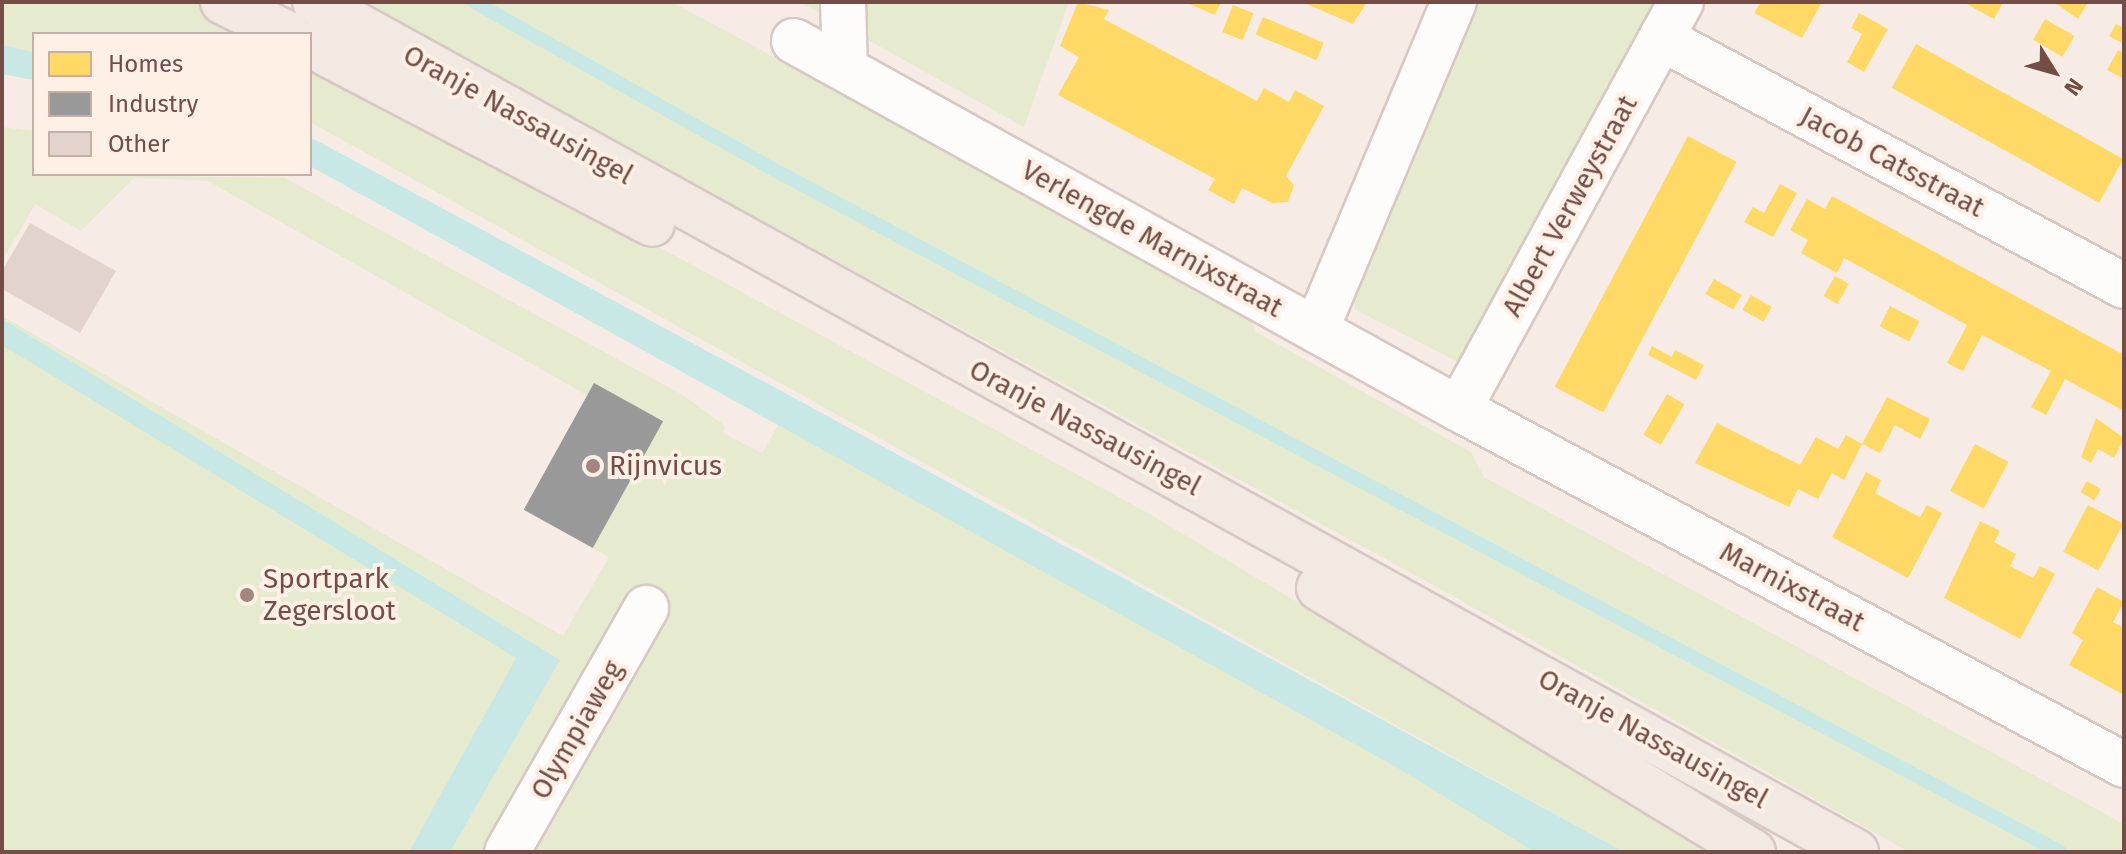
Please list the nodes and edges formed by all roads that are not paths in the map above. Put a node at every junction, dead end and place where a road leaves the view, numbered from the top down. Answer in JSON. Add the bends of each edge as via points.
{"nodes":[{"id":1,"x":223,"y":2,"type":"edge"},
{"id":2,"x":315,"y":2,"type":"edge"},
{"id":3,"x":843,"y":2,"type":"edge"},
{"id":4,"x":1454,"y":2,"type":"edge"},
{"id":5,"x":1671,"y":20,"type":"edge"},
{"id":6,"x":284,"y":32,"type":"edge"},
{"id":7,"x":794,"y":41,"type":"dead end"},
{"id":8,"x":312,"y":46,"type":"edge"},
{"id":9,"x":845,"y":68,"type":"junction"},
{"id":10,"x":2124,"y":286,"type":"edge"},
{"id":11,"x":1316,"y":330,"type":"junction"},
{"id":12,"x":1459,"y":409,"type":"junction"},
{"id":13,"x":646,"y":608,"type":"dead end"},
{"id":14,"x":2124,"y":765,"type":"edge"},
{"id":15,"x":507,"y":852,"type":"edge"},
{"id":16,"x":1753,"y":852,"type":"edge"},
{"id":17,"x":1856,"y":852,"type":"edge"}],
"edges":[{"from":1,"to":6,"type":"main road"},
{"from":2,"to":17,"type":"main road","name":"Oranje Nassausingel"},
{"from":3,"to":9,"type":"street"},
{"from":4,"to":11,"type":"street"},
{"from":5,"to":10,"type":"street","name":"Jacob Catsstraat"},
{"from":5,"to":12,"type":"street","name":"Albert Verweystraat"},
{"from":7,"to":9,"type":"street","name":"Verlengde Marnixstraat"},
{"from":8,"to":16,"type":"main road","name":"Oranje Nassausingel","via":[[1014,417],[1353,607]]},
{"from":9,"to":11,"type":"street","name":"Verlengde Marnixstraat"},
{"from":11,"to":12,"type":"street","name":"Verlengde Marnixstraat"},
{"from":12,"to":14,"type":"street","name":"Marnixstraat"},
{"from":13,"to":15,"type":"street","name":"Olympiaweg"}]}
